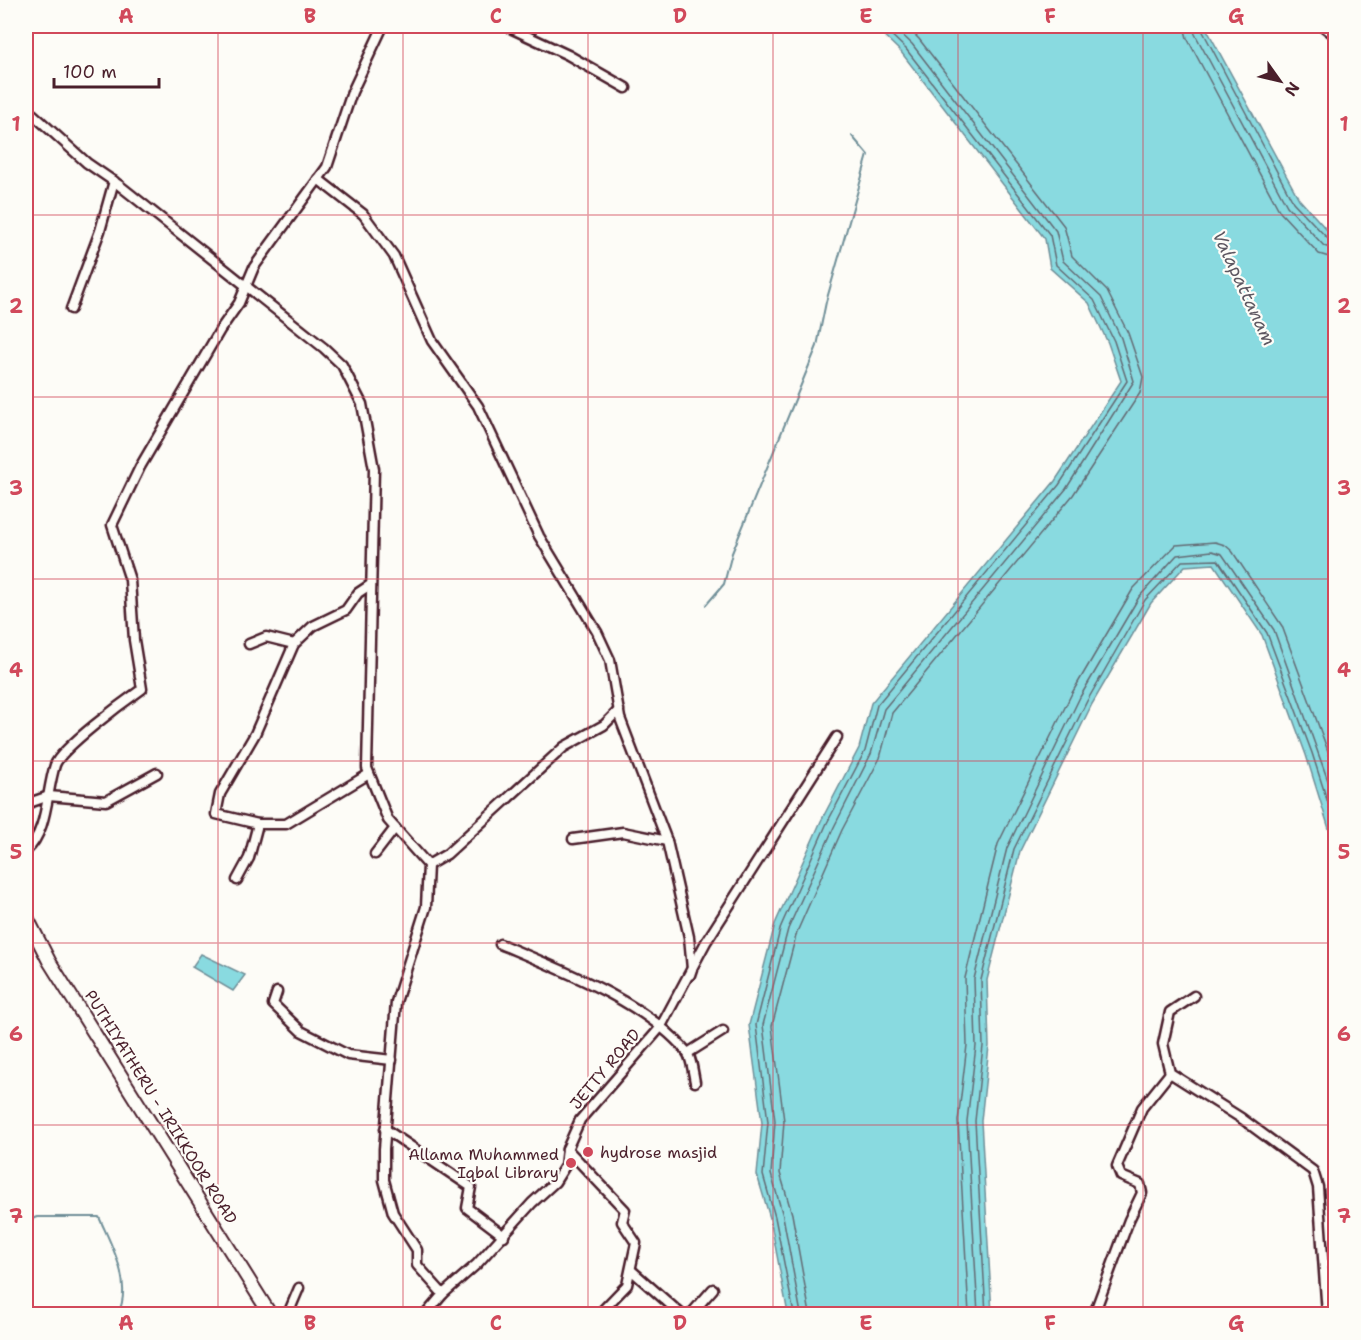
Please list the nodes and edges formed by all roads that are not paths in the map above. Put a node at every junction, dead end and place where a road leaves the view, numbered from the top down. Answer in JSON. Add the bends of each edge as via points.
{"nodes":[{"id":1,"x":382,"y":26,"type":"edge"},
{"id":2,"x":506,"y":26,"type":"edge"},
{"id":3,"x":1323,"y":26,"type":"edge"},
{"id":4,"x":1335,"y":36,"type":"edge"},
{"id":5,"x":626,"y":88,"type":"dead end"},
{"id":6,"x":26,"y":108,"type":"edge"},
{"id":7,"x":318,"y":179,"type":"junction"},
{"id":8,"x":114,"y":181,"type":"junction"},
{"id":9,"x":246,"y":286,"type":"junction"},
{"id":10,"x":71,"y":309,"type":"dead end"},
{"id":11,"x":370,"y":585,"type":"junction"},
{"id":12,"x":249,"y":644,"type":"dead end"},
{"id":13,"x":294,"y":644,"type":"junction"},
{"id":14,"x":619,"y":710,"type":"junction"},
{"id":15,"x":837,"y":737,"type":"dead end"},
{"id":16,"x":157,"y":773,"type":"dead end"},
{"id":17,"x":369,"y":774,"type":"junction"},
{"id":18,"x":50,"y":796,"type":"junction"},
{"id":19,"x":26,"y":804,"type":"edge"},
{"id":20,"x":258,"y":824,"type":"junction"},
{"id":21,"x":395,"y":828,"type":"junction"},
{"id":22,"x":573,"y":839,"type":"dead end"},
{"id":23,"x":667,"y":841,"type":"junction"},
{"id":24,"x":26,"y":851,"type":"edge"},
{"id":25,"x":375,"y":854,"type":"dead end"},
{"id":26,"x":428,"y":865,"type":"junction"},
{"id":27,"x":237,"y":880,"type":"dead end"},
{"id":28,"x":26,"y":916,"type":"edge"},
{"id":29,"x":500,"y":944,"type":"dead end"},
{"id":30,"x":690,"y":975,"type":"junction"},
{"id":31,"x":277,"y":992,"type":"dead end"},
{"id":32,"x":1194,"y":996,"type":"dead end"},
{"id":33,"x":660,"y":1028,"type":"junction"},
{"id":34,"x":723,"y":1031,"type":"dead end"},
{"id":35,"x":688,"y":1053,"type":"junction"},
{"id":36,"x":392,"y":1060,"type":"junction"},
{"id":37,"x":1170,"y":1073,"type":"junction"},
{"id":38,"x":695,"y":1082,"type":"dead end"},
{"id":39,"x":385,"y":1129,"type":"junction"},
{"id":40,"x":567,"y":1149,"type":"junction"},
{"id":41,"x":504,"y":1236,"type":"junction"},
{"id":42,"x":631,"y":1270,"type":"junction"},
{"id":43,"x":299,"y":1287,"type":"dead end"},
{"id":44,"x":713,"y":1289,"type":"dead end"},
{"id":45,"x":443,"y":1294,"type":"junction"},
{"id":46,"x":270,"y":1314,"type":"edge"},
{"id":47,"x":288,"y":1314,"type":"edge"},
{"id":48,"x":426,"y":1314,"type":"edge"},
{"id":49,"x":599,"y":1314,"type":"edge"},
{"id":50,"x":681,"y":1314,"type":"edge"},
{"id":51,"x":690,"y":1314,"type":"edge"},
{"id":52,"x":1094,"y":1314,"type":"edge"},
{"id":53,"x":1327,"y":1314,"type":"edge"}],
"edges":[{"from":1,"to":7,"type":"street","via":[[352,92],[327,167]]},
{"from":2,"to":5,"type":"street"},
{"from":3,"to":4,"type":"street"},
{"from":6,"to":8,"type":"street","via":[[87,163]]},
{"from":7,"to":9,"type":"street","via":[[254,267]]},
{"from":7,"to":14,"type":"street","via":[[363,214],[394,256],[432,340],[478,406],[539,536],[597,632],[610,660]]},
{"from":8,"to":9,"type":"street"},
{"from":8,"to":10,"type":"street"},
{"from":9,"to":11,"type":"street","via":[[342,365],[362,404],[374,469]]},
{"from":9,"to":18,"type":"street","via":[[140,467],[112,525],[130,580],[142,689],[109,711],[56,762]]},
{"from":11,"to":13,"type":"street","via":[[358,593],[346,610],[313,626]]},
{"from":11,"to":17,"type":"street","via":[[366,706]]},
{"from":12,"to":13,"type":"street","via":[[266,638]]},
{"from":13,"to":20,"type":"street","via":[[255,734],[220,794],[216,814]]},
{"from":14,"to":23,"type":"street"},
{"from":14,"to":26,"type":"street","via":[[604,725],[564,747],[447,854]]},
{"from":15,"to":30,"type":"street","name":"JETTY ROAD","via":[[706,942]]},
{"from":16,"to":18,"type":"street","via":[[106,801]]},
{"from":17,"to":20,"type":"street","via":[[286,824]]},
{"from":17,"to":21,"type":"street"},
{"from":18,"to":19,"type":"street"},
{"from":18,"to":24,"type":"street","via":[[34,843]]},
{"from":20,"to":27,"type":"street","via":[[249,858]]},
{"from":21,"to":25,"type":"street"},
{"from":21,"to":26,"type":"street"},
{"from":22,"to":23,"type":"street","via":[[623,832]]},
{"from":23,"to":30,"type":"street","via":[[688,937]]},
{"from":26,"to":36,"type":"street","via":[[426,907],[396,1002]]},
{"from":28,"to":46,"type":"main road","name":"PUTHIYATHERU - IRIKKOOR ROAD","via":[[49,960]]},
{"from":29,"to":33,"type":"street","via":[[564,971],[623,1002]]},
{"from":30,"to":33,"type":"street","name":"JETTY ROAD"},
{"from":31,"to":36,"type":"street","via":[[273,1004],[301,1031],[348,1055]]},
{"from":32,"to":37,"type":"street","via":[[1170,1012],[1163,1044]]},
{"from":33,"to":35,"type":"street"},
{"from":33,"to":40,"type":"street","name":"JETTY ROAD","via":[[580,1120]]},
{"from":34,"to":35,"type":"street"},
{"from":35,"to":38,"type":"street"},
{"from":36,"to":39,"type":"street"},
{"from":37,"to":52,"type":"street","via":[[1142,1108],[1117,1166],[1121,1176],[1140,1184],[1142,1193]]},
{"from":37,"to":53,"type":"street","via":[[1241,1118],[1313,1171],[1318,1187]]},
{"from":39,"to":41,"type":"street","via":[[471,1187],[467,1208]]},
{"from":39,"to":45,"type":"street","via":[[384,1180],[393,1213],[417,1250],[417,1265]]},
{"from":40,"to":41,"type":"street","name":"JETTY ROAD","via":[[565,1166],[555,1182]]},
{"from":40,"to":42,"type":"street","via":[[625,1210],[622,1222],[636,1243]]},
{"from":41,"to":45,"type":"street","name":"JETTY ROAD"},
{"from":42,"to":49,"type":"street","via":[[627,1285]]},
{"from":42,"to":50,"type":"street"},
{"from":43,"to":47,"type":"street"},
{"from":44,"to":51,"type":"street"},
{"from":45,"to":48,"type":"street","name":"JETTY ROAD"}]}
